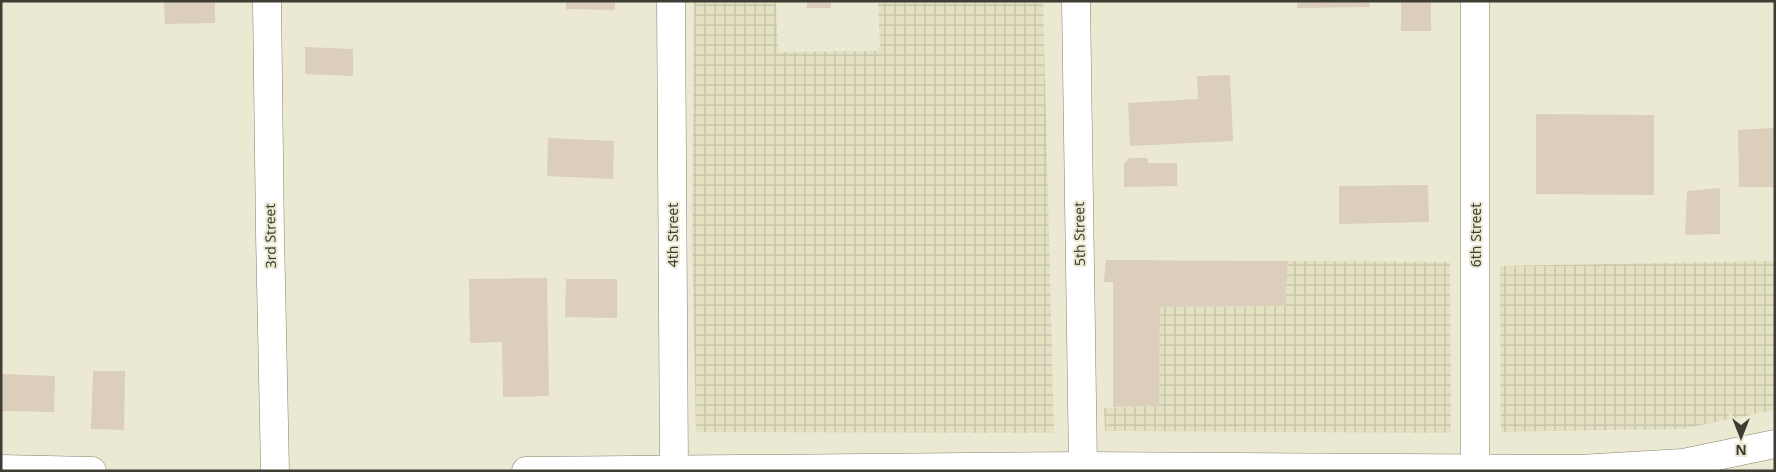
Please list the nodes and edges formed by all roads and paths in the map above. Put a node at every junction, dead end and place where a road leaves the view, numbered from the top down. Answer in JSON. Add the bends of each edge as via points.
{"nodes":[{"id":1,"x":267,"y":1,"type":"edge"},
{"id":2,"x":671,"y":1,"type":"edge"},
{"id":3,"x":1076,"y":1,"type":"edge"},
{"id":4,"x":1475,"y":1,"type":"edge"},
{"id":5,"x":1775,"y":444,"type":"edge"},
{"id":6,"x":1083,"y":466,"type":"junction"},
{"id":7,"x":674,"y":469,"type":"junction"},
{"id":8,"x":1475,"y":469,"type":"junction"},
{"id":9,"x":1,"y":470,"type":"edge"},
{"id":10,"x":92,"y":471,"type":"edge"},
{"id":11,"x":275,"y":471,"type":"edge"},
{"id":12,"x":526,"y":471,"type":"edge"}],
"edges":[{"from":1,"to":11,"type":"street","name":"3rd Street"},
{"from":2,"to":7,"type":"street","name":"4th Street"},
{"from":3,"to":6,"type":"street","name":"5th Street"},
{"from":4,"to":8,"type":"street","name":"6th Street"},
{"from":5,"to":8,"type":"street","via":[[1683,462],[1580,469]]},
{"from":6,"to":7,"type":"street"},
{"from":6,"to":8,"type":"street"},
{"from":7,"to":12,"type":"street"},
{"from":9,"to":10,"type":"street"}]}
